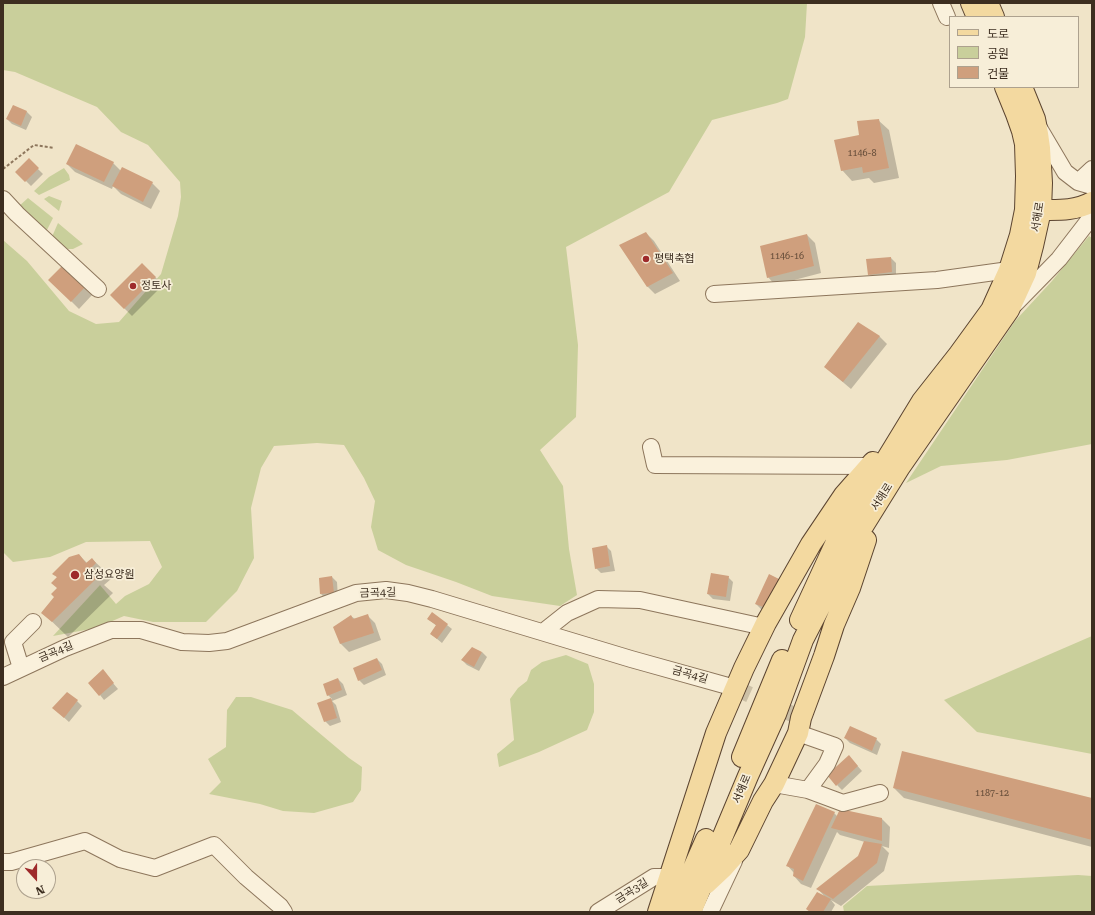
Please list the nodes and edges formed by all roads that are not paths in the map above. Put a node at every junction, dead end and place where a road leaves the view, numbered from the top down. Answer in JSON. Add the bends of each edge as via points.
{"nodes":[{"id":1,"x":971,"y":3,"type":"edge"},
{"id":2,"x":988,"y":3,"type":"edge"},
{"id":3,"x":977,"y":16,"type":"edge"},
{"id":4,"x":994,"y":16,"type":"edge"},
{"id":5,"x":1005,"y":88,"type":"edge"},
{"id":6,"x":1022,"y":88,"type":"edge"},
{"id":7,"x":1035,"y":120,"type":"junction"},
{"id":8,"x":1092,"y":169,"type":"edge"},
{"id":9,"x":1085,"y":184,"type":"edge"},
{"id":10,"x":3,"y":199,"type":"edge"},
{"id":11,"x":1092,"y":202,"type":"edge"},
{"id":12,"x":1033,"y":210,"type":"junction"},
{"id":13,"x":1090,"y":222,"type":"edge"},
{"id":14,"x":1009,"y":270,"type":"junction"},
{"id":15,"x":98,"y":289,"type":"dead end"},
{"id":16,"x":714,"y":294,"type":"dead end"},
{"id":17,"x":1009,"y":310,"type":"junction"},
{"id":18,"x":899,"y":440,"type":"junction"},
{"id":19,"x":651,"y":447,"type":"dead end"},
{"id":20,"x":869,"y":466,"type":"junction"},
{"id":21,"x":880,"y":500,"type":"junction"},
{"id":22,"x":33,"y":622,"type":"dead end"},
{"id":23,"x":764,"y":627,"type":"junction"},
{"id":24,"x":543,"y":632,"type":"junction"},
{"id":25,"x":21,"y":668,"type":"junction"},
{"id":26,"x":3,"y":677,"type":"edge"},
{"id":27,"x":735,"y":688,"type":"junction"},
{"id":28,"x":799,"y":726,"type":"junction"},
{"id":29,"x":774,"y":784,"type":"junction"},
{"id":30,"x":808,"y":790,"type":"junction"},
{"id":31,"x":880,"y":793,"type":"dead end"},
{"id":32,"x":739,"y":850,"type":"junction"},
{"id":33,"x":3,"y":862,"type":"edge"},
{"id":34,"x":669,"y":877,"type":"junction"},
{"id":35,"x":700,"y":889,"type":"junction"},
{"id":36,"x":284,"y":912,"type":"edge"},
{"id":37,"x":598,"y":912,"type":"edge"},
{"id":38,"x":658,"y":912,"type":"edge"},
{"id":39,"x":677,"y":912,"type":"edge"},
{"id":40,"x":690,"y":912,"type":"edge"},
{"id":41,"x":710,"y":912,"type":"edge"}],
"edges":[{"from":1,"to":3,"type":"main road"},
{"from":2,"to":4,"type":"main road"},
{"from":5,"to":12,"type":"main road","name":"서해로","via":[[1022,131],[1026,176]]},
{"from":6,"to":7,"type":"main road","name":"서해로"},
{"from":7,"to":9,"type":"street","via":[[1065,172]]},
{"from":7,"to":12,"type":"main road","name":"서해로","via":[[1042,183]]},
{"from":8,"to":9,"type":"street"},
{"from":10,"to":15,"type":"street"},
{"from":11,"to":12,"type":"main road","via":[[1078,208]]},
{"from":12,"to":14,"type":"main road","name":"서해로","via":[[1020,235]]},
{"from":12,"to":17,"type":"main road","name":"서해로","via":[[1033,246],[1026,273]]},
{"from":13,"to":17,"type":"street","via":[[1059,259]]},
{"from":14,"to":16,"type":"street","via":[[937,280]]},
{"from":14,"to":18,"type":"main road","name":"서해로","via":[[991,310],[922,401]]},
{"from":17,"to":21,"type":"main road","name":"서해로"},
{"from":18,"to":20,"type":"main road"},
{"from":18,"to":39,"type":"main road","name":"서해로","via":[[832,549],[790,640],[687,882]]},
{"from":19,"to":20,"type":"street","via":[[655,465]]},
{"from":20,"to":23,"type":"main road","via":[[844,495],[810,544]]},
{"from":21,"to":28,"type":"main road"},
{"from":21,"to":35,"type":"main road","name":"서해로","via":[[854,541],[803,640],[776,714]]},
{"from":22,"to":25,"type":"street","via":[[13,642]]},
{"from":23,"to":24,"type":"street","via":[[640,600],[598,599],[567,613]]},
{"from":23,"to":27,"type":"main road"},
{"from":24,"to":25,"type":"street","name":"금곡4길","via":[[432,599],[386,590],[356,593],[227,640],[209,643],[182,642],[141,630],[111,630]]},
{"from":24,"to":27,"type":"street","name":"금곡4길"},
{"from":25,"to":26,"type":"street","name":"금곡4길"},
{"from":27,"to":34,"type":"main road","via":[[716,733]]},
{"from":28,"to":29,"type":"main road"},
{"from":28,"to":30,"type":"street","via":[[835,746],[827,764]]},
{"from":29,"to":30,"type":"street"},
{"from":29,"to":32,"type":"main road","via":[[762,801]]},
{"from":30,"to":31,"type":"street","via":[[843,803]]},
{"from":32,"to":35,"type":"main road"},
{"from":32,"to":41,"type":"street"},
{"from":33,"to":36,"type":"street","via":[[85,841],[120,859],[155,868],[214,845]]},
{"from":34,"to":37,"type":"street","name":"금곡3길","via":[[654,877]]},
{"from":34,"to":38,"type":"main road"},
{"from":35,"to":40,"type":"main road","name":"서해로"}]}
